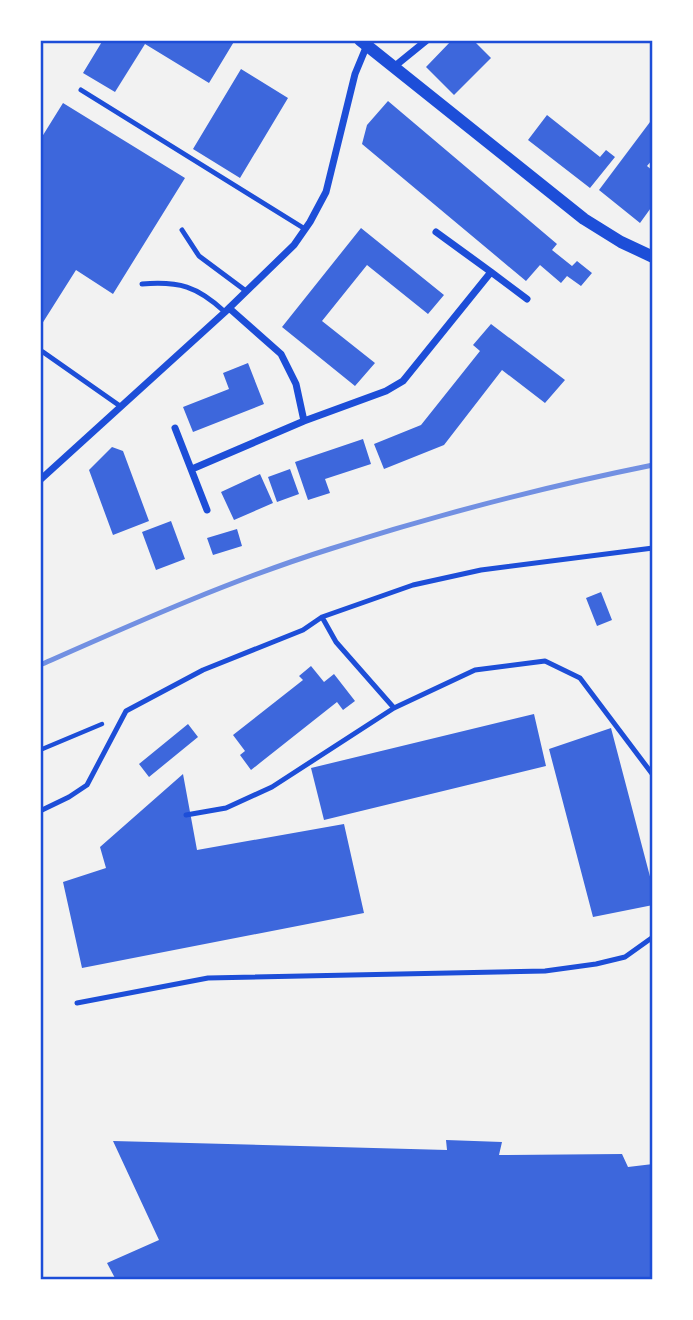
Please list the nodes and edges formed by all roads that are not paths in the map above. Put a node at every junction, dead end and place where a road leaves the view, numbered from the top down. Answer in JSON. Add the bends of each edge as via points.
{"nodes":[{"id":1,"x":426,"y":40,"type":"edge"},
{"id":2,"x":363,"y":43,"type":"edge"},
{"id":3,"x":395,"y":66,"type":"junction"},
{"id":4,"x":81,"y":90,"type":"dead end"},
{"id":5,"x":305,"y":229,"type":"junction"},
{"id":6,"x":182,"y":230,"type":"dead end"},
{"id":7,"x":436,"y":232,"type":"dead end"},
{"id":8,"x":653,"y":257,"type":"edge"},
{"id":9,"x":491,"y":272,"type":"junction"},
{"id":10,"x":142,"y":284,"type":"dead end"},
{"id":11,"x":246,"y":291,"type":"junction"},
{"id":12,"x":527,"y":299,"type":"dead end"},
{"id":13,"x":227,"y":310,"type":"junction"},
{"id":14,"x":43,"y":352,"type":"dead end"},
{"id":15,"x":120,"y":406,"type":"junction"},
{"id":16,"x":303,"y":421,"type":"junction"},
{"id":17,"x":175,"y":428,"type":"dead end"},
{"id":18,"x":192,"y":468,"type":"junction"},
{"id":19,"x":40,"y":480,"type":"edge"},
{"id":20,"x":207,"y":510,"type":"dead end"},
{"id":21,"x":653,"y":548,"type":"edge"},
{"id":22,"x":322,"y":617,"type":"junction"},
{"id":23,"x":394,"y":708,"type":"junction"},
{"id":24,"x":653,"y":775,"type":"edge"},
{"id":25,"x":40,"y":811,"type":"edge"},
{"id":26,"x":186,"y":815,"type":"dead end"},
{"id":27,"x":653,"y":937,"type":"edge"},
{"id":28,"x":77,"y":1003,"type":"dead end"}],
"edges":[{"from":1,"to":3,"type":"street"},
{"from":2,"to":3,"type":"street"},
{"from":2,"to":5,"type":"street","via":[[326,192]]},
{"from":3,"to":8,"type":"street","via":[[584,219]]},
{"from":4,"to":5,"type":"lane"},
{"from":5,"to":11,"type":"street"},
{"from":6,"to":11,"type":"lane","via":[[199,256]]},
{"from":7,"to":9,"type":"street"},
{"from":9,"to":12,"type":"street"},
{"from":9,"to":16,"type":"street","via":[[403,381]]},
{"from":10,"to":13,"type":"lane","via":[[170,282],[206,294]]},
{"from":11,"to":13,"type":"street"},
{"from":13,"to":15,"type":"street"},
{"from":13,"to":16,"type":"street","via":[[281,354],[296,384]]},
{"from":14,"to":15,"type":"lane"},
{"from":15,"to":19,"type":"street"},
{"from":16,"to":18,"type":"street"},
{"from":17,"to":18,"type":"street"},
{"from":18,"to":20,"type":"street"},
{"from":21,"to":22,"type":"lane","via":[[454,576]]},
{"from":22,"to":23,"type":"lane","via":[[336,642]]},
{"from":22,"to":25,"type":"lane","via":[[303,630],[203,670],[126,711],[87,785]]},
{"from":23,"to":24,"type":"lane","via":[[475,670],[545,661],[580,678]]},
{"from":23,"to":26,"type":"lane","via":[[272,787],[226,808]]},
{"from":27,"to":28,"type":"lane","via":[[625,957],[545,971],[208,978]]}]}
